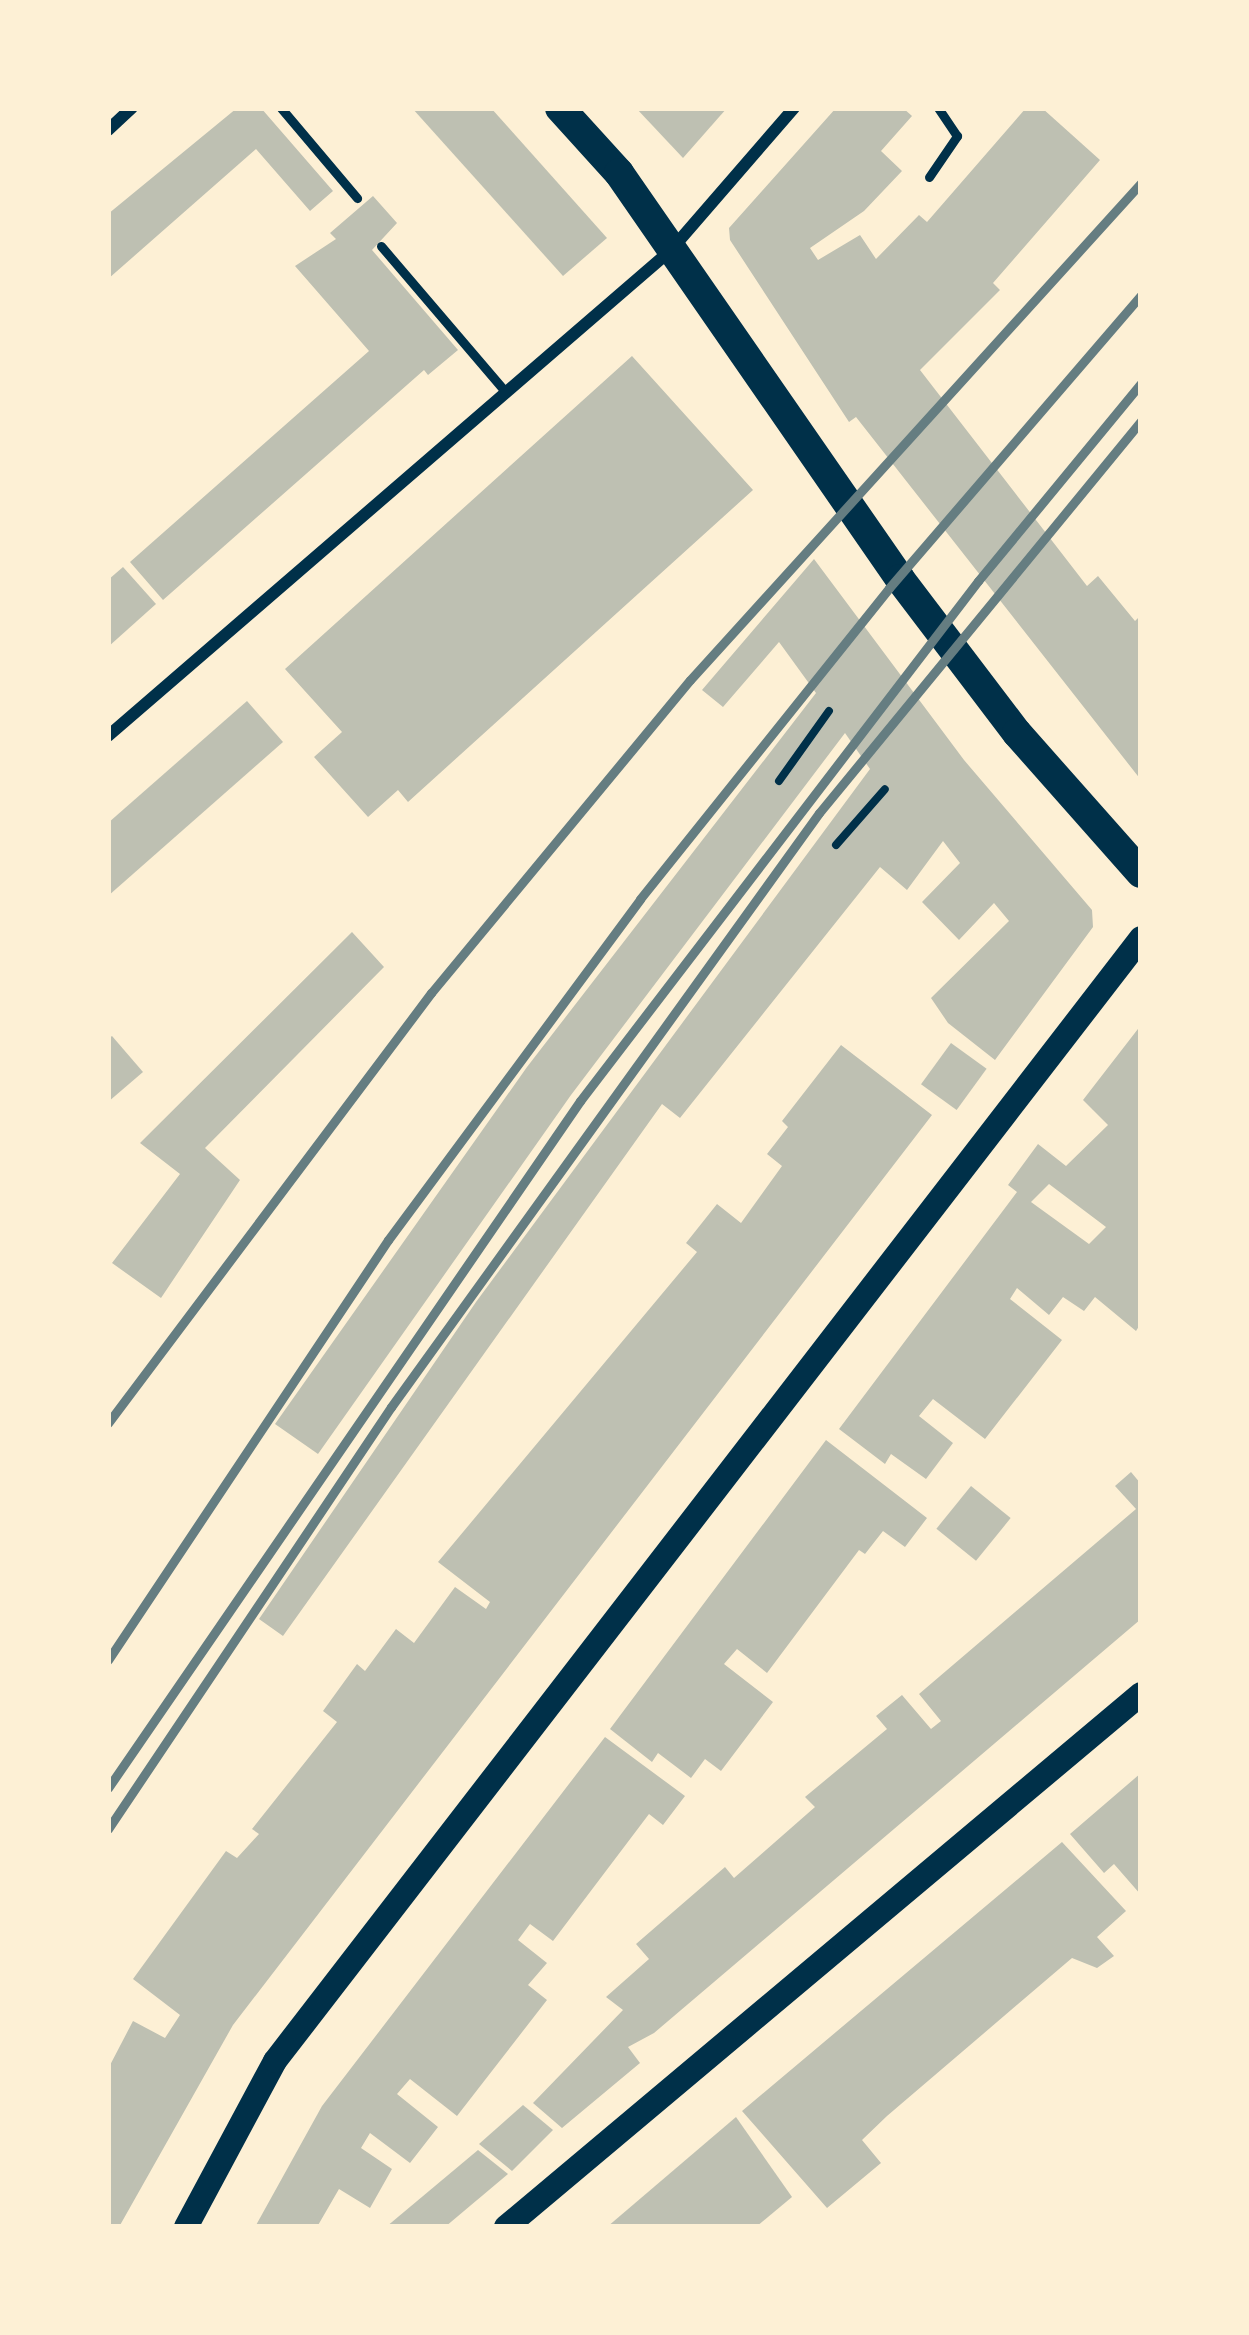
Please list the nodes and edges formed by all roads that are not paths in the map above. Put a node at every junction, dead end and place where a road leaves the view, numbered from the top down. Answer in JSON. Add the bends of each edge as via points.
{"nodes":[{"id":1,"x":133,"y":108,"type":"edge"},
{"id":2,"x":281,"y":108,"type":"edge"},
{"id":3,"x":560,"y":108,"type":"edge"},
{"id":4,"x":794,"y":108,"type":"edge"},
{"id":5,"x":938,"y":108,"type":"edge"},
{"id":6,"x":108,"y":130,"type":"edge"},
{"id":7,"x":929,"y":177,"type":"dead end"},
{"id":8,"x":357,"y":198,"type":"dead end"},
{"id":9,"x":382,"y":246,"type":"dead end"},
{"id":10,"x":671,"y":250,"type":"junction"},
{"id":11,"x":502,"y":389,"type":"junction"},
{"id":12,"x":108,"y":736,"type":"edge"},
{"id":13,"x":1141,"y":873,"type":"edge"},
{"id":14,"x":1141,"y":938,"type":"edge"},
{"id":15,"x":1141,"y":1694,"type":"edge"},
{"id":16,"x":186,"y":2227,"type":"edge"},
{"id":17,"x":506,"y":2227,"type":"edge"}],
"edges":[{"from":1,"to":6,"type":"street"},
{"from":2,"to":8,"type":"lane"},
{"from":3,"to":10,"type":"main road","via":[[619,173]]},
{"from":4,"to":10,"type":"street"},
{"from":5,"to":7,"type":"lane","via":[[957,136]]},
{"from":9,"to":11,"type":"lane"},
{"from":10,"to":11,"type":"street"},
{"from":10,"to":13,"type":"main road","via":[[828,483],[1017,733]]},
{"from":11,"to":12,"type":"street"},
{"from":14,"to":16,"type":"main road","via":[[274,2061]]},
{"from":15,"to":17,"type":"main road"}]}
